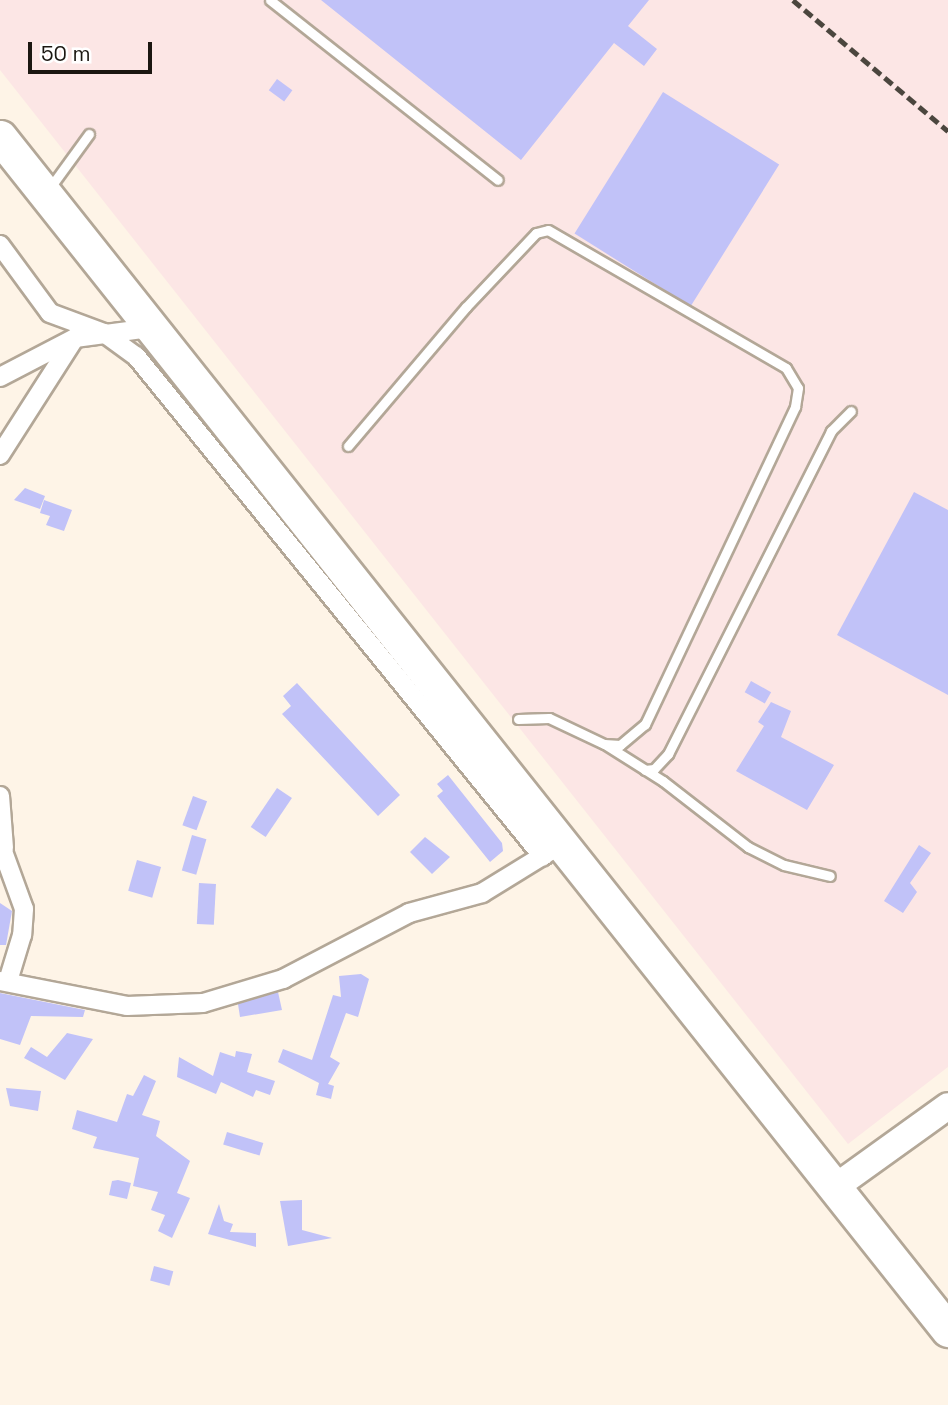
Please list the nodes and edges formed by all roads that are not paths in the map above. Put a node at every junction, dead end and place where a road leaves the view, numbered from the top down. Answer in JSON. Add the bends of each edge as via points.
{"nodes":[{"id":1,"x":270,"y":0,"type":"edge"},
{"id":2,"x":89,"y":134,"type":"dead end"},
{"id":3,"x":0,"y":137,"type":"edge"},
{"id":4,"x":498,"y":180,"type":"dead end"},
{"id":5,"x":45,"y":195,"type":"junction"},
{"id":6,"x":0,"y":245,"type":"edge"},
{"id":7,"x":151,"y":328,"type":"junction"},
{"id":8,"x":104,"y":333,"type":"junction"},
{"id":9,"x":75,"y":338,"type":"junction"},
{"id":10,"x":0,"y":377,"type":"edge"},
{"id":11,"x":851,"y":411,"type":"dead end"},
{"id":12,"x":348,"y":446,"type":"dead end"},
{"id":13,"x":0,"y":455,"type":"edge"},
{"id":14,"x":518,"y":719,"type":"dead end"},
{"id":15,"x":604,"y":744,"type":"junction"},
{"id":16,"x":645,"y":770,"type":"junction"},
{"id":17,"x":0,"y":796,"type":"edge"},
{"id":18,"x":2,"y":845,"type":"edge"},
{"id":19,"x":552,"y":850,"type":"junction"},
{"id":20,"x":830,"y":876,"type":"dead end"},
{"id":21,"x":4,"y":981,"type":"edge"},
{"id":22,"x":948,"y":1106,"type":"edge"},
{"id":23,"x":834,"y":1188,"type":"junction"},
{"id":24,"x":948,"y":1330,"type":"edge"}],
"edges":[{"from":1,"to":4,"type":"lane"},
{"from":2,"to":5,"type":"lane"},
{"from":3,"to":5,"type":"highway"},
{"from":5,"to":7,"type":"highway"},
{"from":6,"to":8,"type":"street","via":[[50,313]]},
{"from":7,"to":8,"type":"street"},
{"from":7,"to":19,"type":"highway"},
{"from":8,"to":9,"type":"street"},
{"from":8,"to":19,"type":"street","via":[[136,356]]},
{"from":9,"to":10,"type":"street"},
{"from":9,"to":13,"type":"street"},
{"from":11,"to":16,"type":"lane","via":[[831,431],[668,754],[654,769]]},
{"from":12,"to":15,"type":"lane","via":[[466,307],[536,233],[548,230],[786,368],[798,388],[795,407],[705,606],[645,724],[627,742]]},
{"from":14,"to":15,"type":"lane","via":[[565,722]]},
{"from":15,"to":16,"type":"lane"},
{"from":16,"to":20,"type":"lane","via":[[748,847],[784,865]]},
{"from":17,"to":18,"type":"street"},
{"from":18,"to":21,"type":"street","via":[[24,909]]},
{"from":19,"to":21,"type":"street","via":[[506,882],[409,913],[283,979],[203,1003],[127,1006]]},
{"from":19,"to":23,"type":"highway"},
{"from":22,"to":23,"type":"street"},
{"from":23,"to":24,"type":"highway"}]}
